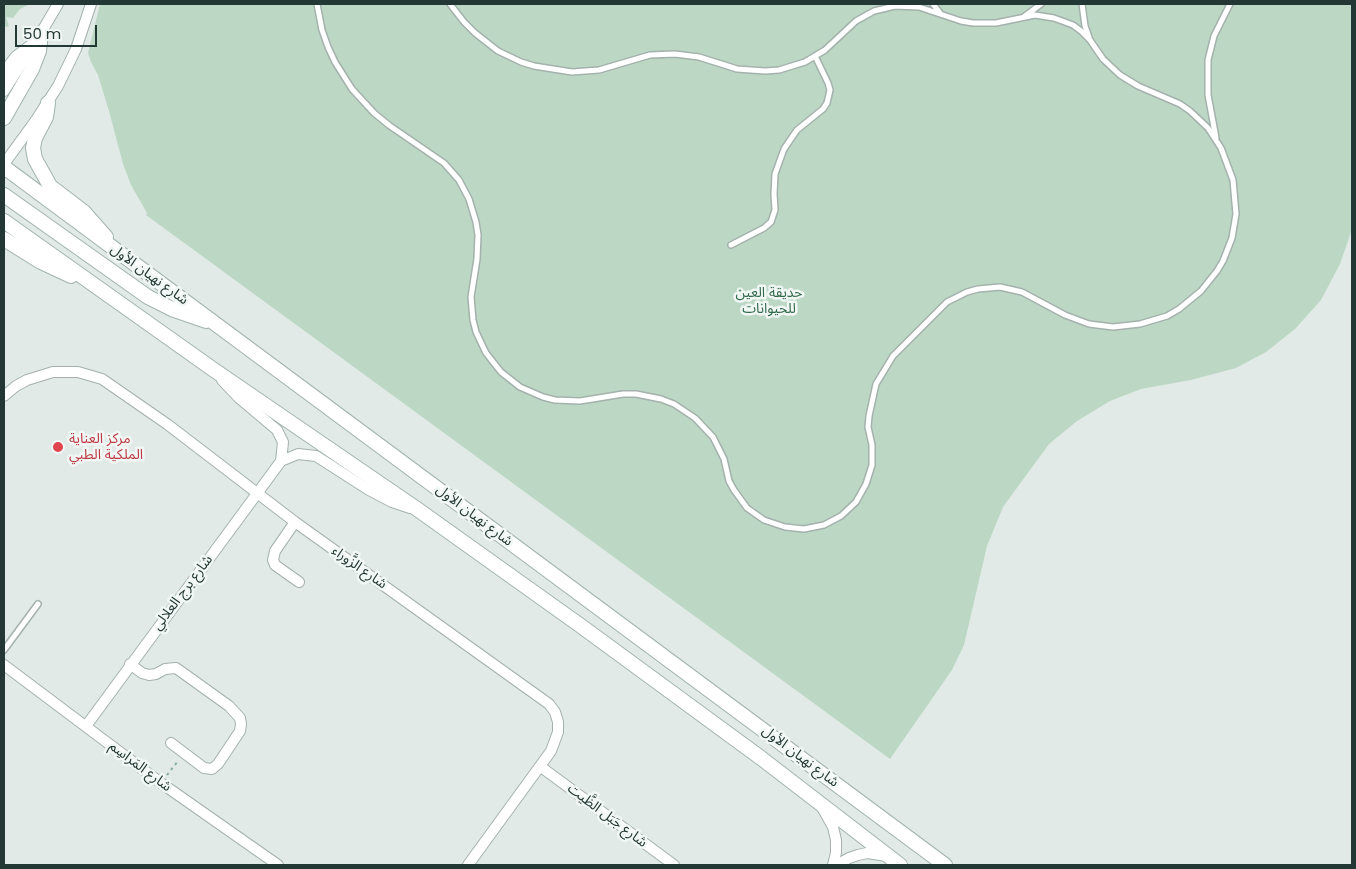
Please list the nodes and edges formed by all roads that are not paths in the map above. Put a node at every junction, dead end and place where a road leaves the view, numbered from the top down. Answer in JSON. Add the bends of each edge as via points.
{"nodes":[{"id":1,"x":58,"y":4,"type":"edge"},
{"id":2,"x":91,"y":4,"type":"edge"},
{"id":3,"x":317,"y":4,"type":"edge"},
{"id":4,"x":450,"y":4,"type":"edge"},
{"id":5,"x":933,"y":4,"type":"edge"},
{"id":6,"x":1041,"y":4,"type":"edge"},
{"id":7,"x":1082,"y":4,"type":"edge"},
{"id":8,"x":1230,"y":4,"type":"edge"},
{"id":9,"x":905,"y":5,"type":"edge"},
{"id":10,"x":941,"y":14,"type":"junction"},
{"id":11,"x":1024,"y":17,"type":"junction"},
{"id":12,"x":41,"y":33,"type":"junction"},
{"id":13,"x":1090,"y":40,"type":"junction"},
{"id":14,"x":34,"y":46,"type":"junction"},
{"id":15,"x":815,"y":56,"type":"junction"},
{"id":16,"x":4,"y":75,"type":"edge"},
{"id":17,"x":4,"y":91,"type":"edge"},
{"id":18,"x":48,"y":103,"type":"junction"},
{"id":19,"x":4,"y":118,"type":"edge"},
{"id":20,"x":1216,"y":139,"type":"junction"},
{"id":21,"x":4,"y":165,"type":"edge"},
{"id":22,"x":4,"y":195,"type":"edge"},
{"id":23,"x":4,"y":221,"type":"edge"},
{"id":24,"x":4,"y":239,"type":"edge"},
{"id":25,"x":732,"y":245,"type":"dead end"},
{"id":26,"x":113,"y":248,"type":"junction"},
{"id":27,"x":86,"y":280,"type":"junction"},
{"id":28,"x":214,"y":322,"type":"junction"},
{"id":29,"x":214,"y":370,"type":"junction"},
{"id":30,"x":4,"y":396,"type":"edge"},
{"id":31,"x":281,"y":460,"type":"junction"},
{"id":32,"x":257,"y":493,"type":"junction"},
{"id":33,"x":417,"y":509,"type":"junction"},
{"id":34,"x":295,"y":522,"type":"junction"},
{"id":35,"x":299,"y":582,"type":"dead end"},
{"id":36,"x":38,"y":604,"type":"dead end"},
{"id":37,"x":4,"y":650,"type":"edge"},
{"id":38,"x":130,"y":664,"type":"junction"},
{"id":39,"x":4,"y":665,"type":"edge"},
{"id":40,"x":86,"y":726,"type":"junction"},
{"id":41,"x":171,"y":743,"type":"dead end"},
{"id":42,"x":541,"y":767,"type":"junction"},
{"id":43,"x":818,"y":802,"type":"junction"},
{"id":44,"x":887,"y":856,"type":"junction"},
{"id":45,"x":278,"y":865,"type":"edge"},
{"id":46,"x":468,"y":865,"type":"edge"},
{"id":47,"x":674,"y":865,"type":"edge"},
{"id":48,"x":835,"y":865,"type":"edge"},
{"id":49,"x":900,"y":865,"type":"edge"},
{"id":50,"x":945,"y":865,"type":"edge"}],
"edges":[{"from":1,"to":12,"type":"street"},
{"from":2,"to":18,"type":"street","via":[[76,49]]},
{"from":3,"to":20,"type":"lane","via":[[328,47],[352,89],[390,126],[444,163],[470,199],[478,235],[472,297],[474,320],[483,348],[501,372],[520,387],[555,400],[580,401],[636,394],[674,404],[695,418],[712,437],[740,500],[760,518],[785,527],[804,529],[824,525],[841,516],[856,502],[872,464],[868,426],[876,384],[893,356],[952,299],[989,287],[1011,289],[1033,296],[1077,320],[1101,326],[1126,326],[1167,316],[1201,291],[1223,261],[1232,238],[1236,214],[1231,174]]},
{"from":4,"to":15,"type":"lane","via":[[475,33],[498,51],[521,62],[553,70],[599,70],[650,55],[674,54],[699,57],[738,69],[765,71],[792,67]]},
{"from":5,"to":10,"type":"lane"},
{"from":6,"to":11,"type":"lane"},
{"from":7,"to":13,"type":"lane"},
{"from":8,"to":20,"type":"lane","via":[[1214,36],[1208,60],[1208,95]]},
{"from":9,"to":10,"type":"lane"},
{"from":9,"to":15,"type":"lane","via":[[884,8],[865,16]]},
{"from":10,"to":11,"type":"lane","via":[[962,22],[984,24]]},
{"from":11,"to":13,"type":"lane","via":[[1044,16],[1064,21]]},
{"from":12,"to":14,"type":"street"},
{"from":12,"to":19,"type":"main road","via":[[32,69]]},
{"from":13,"to":20,"type":"lane","via":[[1120,75],[1190,111]]},
{"from":14,"to":16,"type":"main road","via":[[17,58]]},
{"from":14,"to":17,"type":"street"},
{"from":15,"to":25,"type":"lane","via":[[830,90],[827,103],[797,130],[784,149],[775,174],[775,210],[770,222]]},
{"from":18,"to":21,"type":"street"},
{"from":18,"to":26,"type":"main road","via":[[46,117],[34,143],[37,163],[50,186],[93,220]]},
{"from":21,"to":26,"type":"main road","name":"شارع نهيان الأول"},
{"from":22,"to":28,"type":"main road","via":[[148,297],[180,313]]},
{"from":23,"to":27,"type":"main road","name":"شارع نهيان الأول"},
{"from":24,"to":27,"type":"main road","via":[[49,267]]},
{"from":26,"to":28,"type":"main road","name":"شارع نهيان الأول"},
{"from":27,"to":29,"type":"main road","name":"شارع نهيان الأول"},
{"from":28,"to":50,"type":"main road","name":"شارع نهيان الأول"},
{"from":29,"to":31,"type":"street","via":[[239,398],[277,430],[283,448]]},
{"from":29,"to":33,"type":"main road","name":"شارع نهيان الأول"},
{"from":30,"to":32,"type":"street","name":"شارع الزَّوراء","via":[[16,386],[40,375],[66,371],[90,374],[167,424]]},
{"from":31,"to":32,"type":"street","name":"شارع برج العلالي"},
{"from":31,"to":33,"type":"street","via":[[298,454],[316,456],[369,490],[392,502]]},
{"from":32,"to":34,"type":"street","name":"شارع الزَّوراء"},
{"from":32,"to":38,"type":"street","name":"شارع برج العلالي"},
{"from":33,"to":43,"type":"main road","name":"شارع نهيان الأول"},
{"from":34,"to":35,"type":"street","via":[[272,557],[275,565]]},
{"from":34,"to":42,"type":"street","name":"شارع الزَّوراء","via":[[549,704],[556,717],[558,732]]},
{"from":36,"to":37,"type":"lane"},
{"from":38,"to":40,"type":"street","name":"شارع برج العلالي"},
{"from":38,"to":41,"type":"street","via":[[149,675],[176,668],[229,706],[240,718],[240,731],[215,767],[204,768]]},
{"from":39,"to":40,"type":"street","name":"شارع المَراسِم"},
{"from":40,"to":45,"type":"street","name":"شارع المَراسِم"},
{"from":42,"to":46,"type":"street","name":"شارع الزَّوراء"},
{"from":42,"to":47,"type":"street","name":"شارع جَبَل الظَّيت"},
{"from":43,"to":44,"type":"main road","name":"شارع نهيان الأول"},
{"from":43,"to":48,"type":"street","via":[[833,827]]},
{"from":44,"to":48,"type":"street","via":[[858,855]]},
{"from":44,"to":49,"type":"main road","name":"شارع نهيان الأول"}]}
